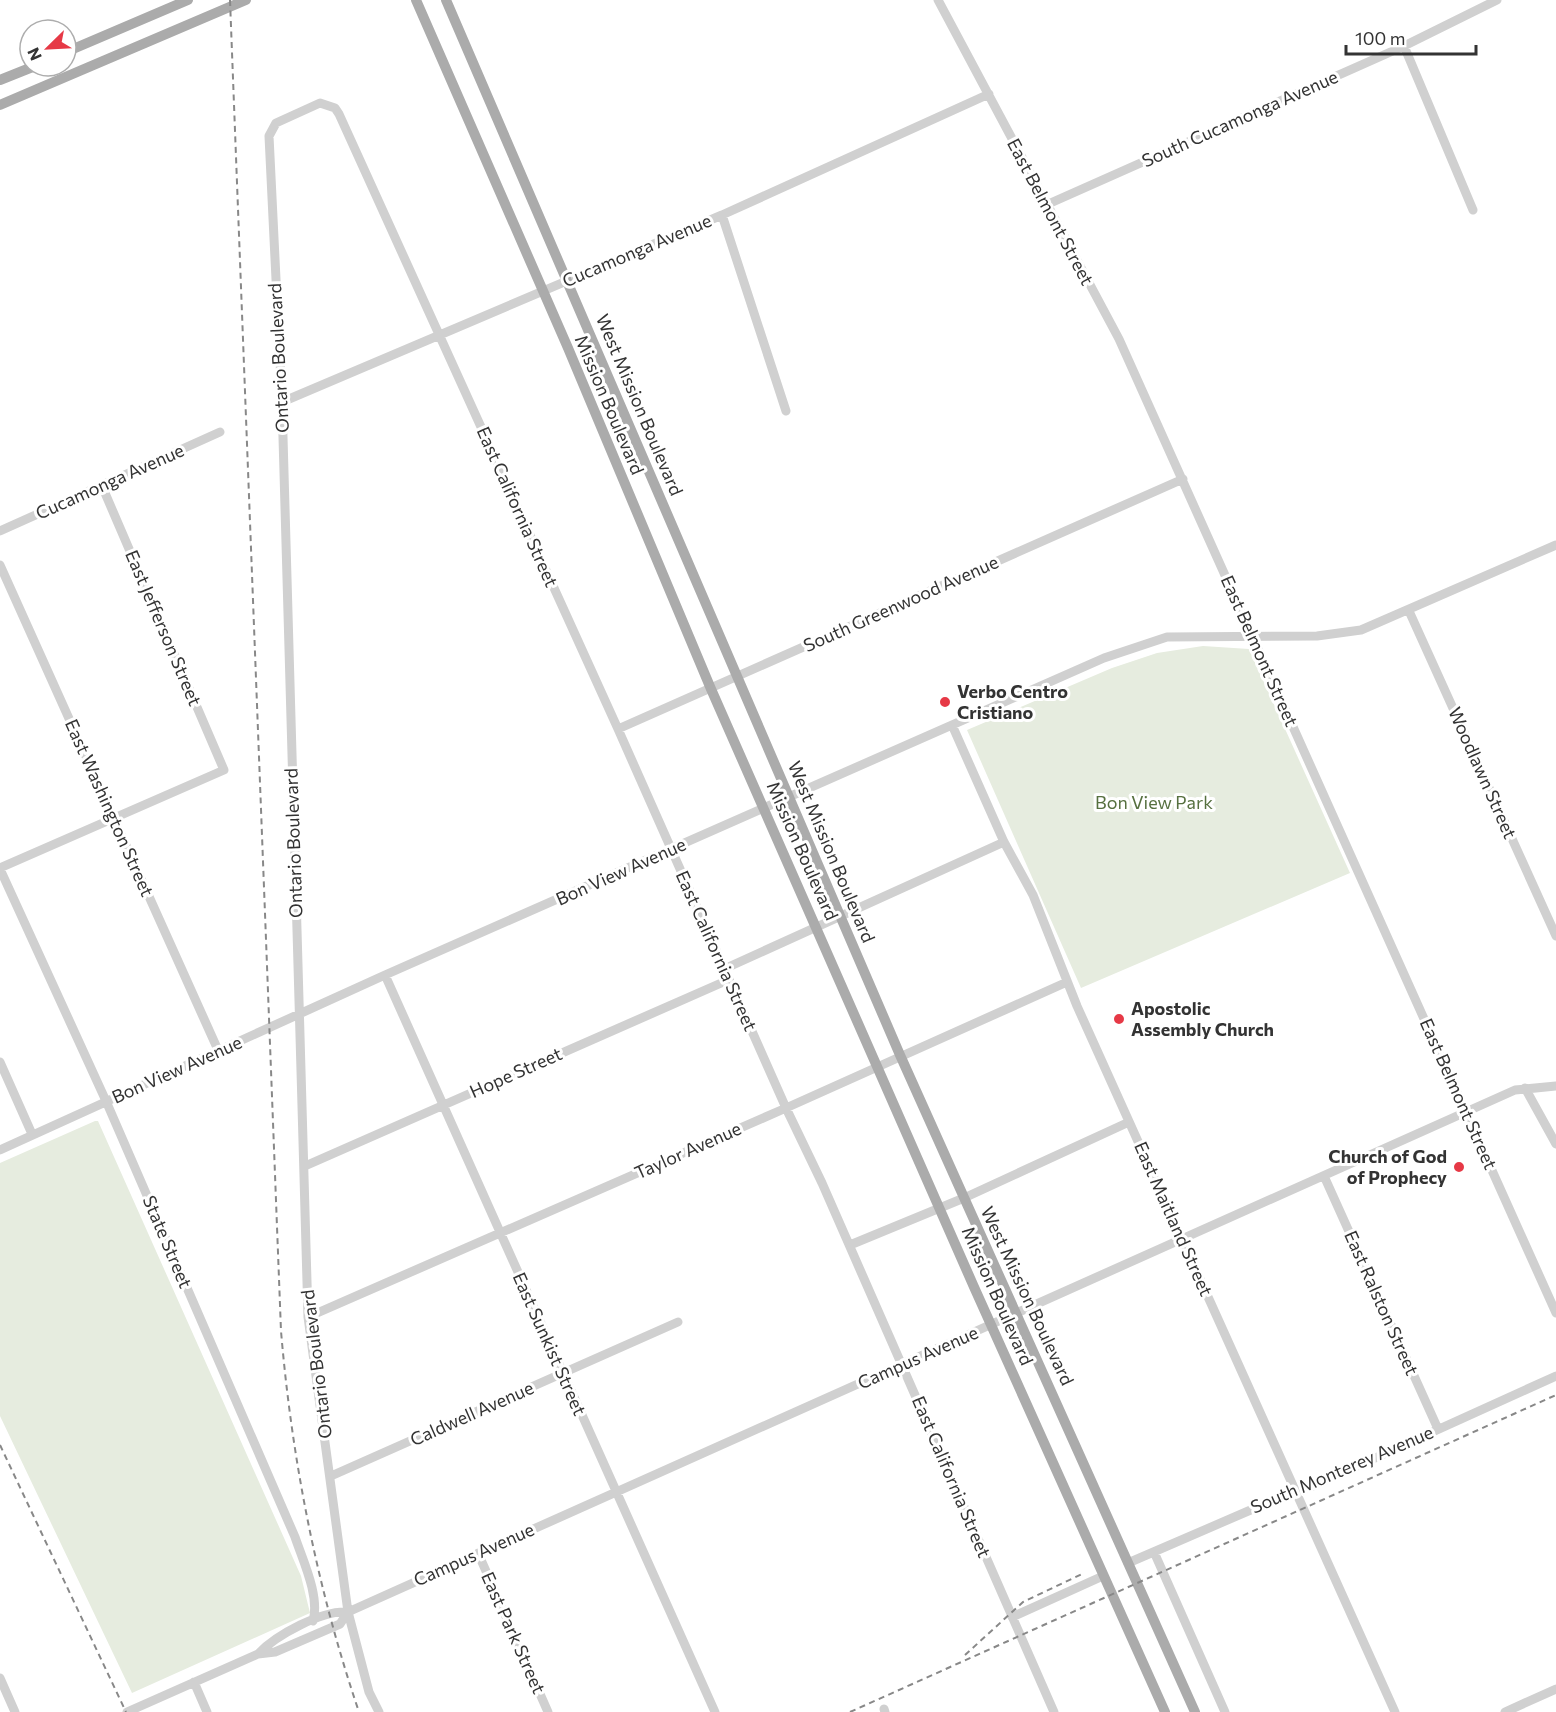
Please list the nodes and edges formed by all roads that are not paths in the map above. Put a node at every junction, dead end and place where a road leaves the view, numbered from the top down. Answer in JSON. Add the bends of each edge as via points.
{"nodes":[{"id":1,"x":188,"y":0,"type":"edge"},
{"id":2,"x":246,"y":0,"type":"edge"},
{"id":3,"x":416,"y":0,"type":"edge"},
{"id":4,"x":446,"y":0,"type":"edge"},
{"id":5,"x":938,"y":0,"type":"edge"},
{"id":6,"x":1497,"y":0,"type":"edge"},
{"id":7,"x":1404,"y":46,"type":"junction"},
{"id":8,"x":78,"y":47,"type":"edge"},
{"id":9,"x":18,"y":73,"type":"edge"},
{"id":10,"x":0,"y":80,"type":"edge"},
{"id":11,"x":989,"y":94,"type":"junction"},
{"id":12,"x":320,"y":103,"type":"joint"},
{"id":13,"x":0,"y":105,"type":"edge"},
{"id":14,"x":1047,"y":205,"type":"junction"},
{"id":15,"x":1473,"y":210,"type":"dead end"},
{"id":16,"x":722,"y":215,"type":"junction"},
{"id":17,"x":567,"y":280,"type":"junction"},
{"id":18,"x":542,"y":291,"type":"junction"},
{"id":19,"x":439,"y":335,"type":"junction"},
{"id":20,"x":282,"y":402,"type":"junction"},
{"id":21,"x":786,"y":411,"type":"dead end"},
{"id":22,"x":220,"y":432,"type":"dead end"},
{"id":23,"x":1183,"y":479,"type":"junction"},
{"id":24,"x":102,"y":486,"type":"junction"},
{"id":25,"x":0,"y":531,"type":"edge"},
{"id":26,"x":1556,"y":545,"type":"edge"},
{"id":27,"x":0,"y":565,"type":"edge"},
{"id":28,"x":1409,"y":611,"type":"junction"},
{"id":29,"x":1252,"y":636,"type":"junction"},
{"id":30,"x":739,"y":676,"type":"junction"},
{"id":31,"x":711,"y":689,"type":"junction"},
{"id":32,"x":952,"y":725,"type":"junction"},
{"id":33,"x":618,"y":729,"type":"junction"},
{"id":34,"x":790,"y":797,"type":"junction"},
{"id":35,"x":764,"y":808,"type":"junction"},
{"id":36,"x":114,"y":818,"type":"junction"},
{"id":37,"x":1004,"y":842,"type":"junction"},
{"id":38,"x":672,"y":850,"type":"junction"},
{"id":39,"x":0,"y":869,"type":"edge"},
{"id":40,"x":840,"y":915,"type":"junction"},
{"id":41,"x":817,"y":926,"type":"junction"},
{"id":42,"x":1556,"y":936,"type":"edge"},
{"id":43,"x":724,"y":969,"type":"junction"},
{"id":44,"x":385,"y":975,"type":"junction"},
{"id":45,"x":728,"y":980,"type":"junction"},
{"id":46,"x":1067,"y":982,"type":"junction"},
{"id":47,"x":299,"y":1015,"type":"junction"},
{"id":48,"x":218,"y":1050,"type":"junction"},
{"id":49,"x":900,"y":1055,"type":"junction"},
{"id":50,"x":0,"y":1062,"type":"edge"},
{"id":51,"x":877,"y":1066,"type":"junction"},
{"id":52,"x":1556,"y":1086,"type":"edge"},
{"id":53,"x":1525,"y":1088,"type":"junction"},
{"id":54,"x":106,"y":1101,"type":"junction"},
{"id":55,"x":443,"y":1104,"type":"junction"},
{"id":56,"x":786,"y":1108,"type":"junction"},
{"id":57,"x":1466,"y":1112,"type":"junction"},
{"id":58,"x":1129,"y":1122,"type":"junction"},
{"id":59,"x":32,"y":1134,"type":"junction"},
{"id":60,"x":1556,"y":1144,"type":"edge"},
{"id":61,"x":0,"y":1150,"type":"edge"},
{"id":62,"x":305,"y":1166,"type":"junction"},
{"id":63,"x":1324,"y":1176,"type":"junction"},
{"id":64,"x":963,"y":1198,"type":"junction"},
{"id":65,"x":940,"y":1208,"type":"junction"},
{"id":66,"x":499,"y":1234,"type":"junction"},
{"id":67,"x":1182,"y":1240,"type":"junction"},
{"id":68,"x":850,"y":1245,"type":"junction"},
{"id":69,"x":1556,"y":1313,"type":"edge"},
{"id":70,"x":1018,"y":1314,"type":"junction"},
{"id":71,"x":308,"y":1317,"type":"junction"},
{"id":72,"x":678,"y":1322,"type":"dead end"},
{"id":73,"x":992,"y":1326,"type":"junction"},
{"id":74,"x":903,"y":1365,"type":"junction"},
{"id":75,"x":563,"y":1374,"type":"junction"},
{"id":76,"x":1556,"y":1376,"type":"edge"},
{"id":77,"x":1438,"y":1430,"type":"junction"},
{"id":78,"x":331,"y":1476,"type":"junction"},
{"id":79,"x":616,"y":1491,"type":"junction"},
{"id":80,"x":1296,"y":1492,"type":"junction"},
{"id":81,"x":1154,"y":1552,"type":"junction"},
{"id":82,"x":478,"y":1553,"type":"junction"},
{"id":83,"x":1128,"y":1563,"type":"junction"},
{"id":84,"x":1103,"y":1576,"type":"junction"},
{"id":85,"x":348,"y":1612,"type":"junction"},
{"id":86,"x":1012,"y":1617,"type":"junction"},
{"id":87,"x":313,"y":1621,"type":"junction"},
{"id":88,"x":258,"y":1654,"type":"junction"},
{"id":89,"x":0,"y":1678,"type":"edge"},
{"id":90,"x":194,"y":1682,"type":"junction"},
{"id":91,"x":1555,"y":1691,"type":"edge"},
{"id":92,"x":15,"y":1712,"type":"edge"},
{"id":93,"x":127,"y":1712,"type":"edge"},
{"id":94,"x":207,"y":1712,"type":"edge"},
{"id":95,"x":379,"y":1712,"type":"edge"},
{"id":96,"x":548,"y":1712,"type":"edge"},
{"id":97,"x":716,"y":1712,"type":"edge"},
{"id":98,"x":1054,"y":1712,"type":"edge"},
{"id":99,"x":1165,"y":1712,"type":"edge"},
{"id":100,"x":1195,"y":1712,"type":"edge"},
{"id":101,"x":1225,"y":1712,"type":"edge"},
{"id":102,"x":1395,"y":1712,"type":"edge"},
{"id":103,"x":1505,"y":1712,"type":"edge"}],
"edges":[{"from":1,"to":8,"type":"main road"},
{"from":2,"to":13,"type":"main road"},
{"from":3,"to":18,"type":"main road","name":"Mission Boulevard"},
{"from":4,"to":17,"type":"main road","name":"West Mission Boulevard"},
{"from":5,"to":11,"type":"street","name":"East Belmont Street"},
{"from":6,"to":7,"type":"street","name":"South Cucamonga Avenue"},
{"from":7,"to":14,"type":"street","name":"South Cucamonga Avenue"},
{"from":7,"to":15,"type":"street"},
{"from":9,"to":10,"type":"main road"},
{"from":11,"to":14,"type":"street","name":"East Belmont Street"},
{"from":11,"to":16,"type":"street","name":"Cucamonga Avenue"},
{"from":12,"to":19,"type":"street","name":"East California Street","via":[[330,105],[339,114]]},
{"from":12,"to":20,"type":"street","name":"Ontario Boulevard","via":[[276,123],[268,136]]},
{"from":14,"to":23,"type":"street","name":"East Belmont Street","via":[[1119,339]]},
{"from":16,"to":17,"type":"street","name":"Cucamonga Avenue"},
{"from":16,"to":21,"type":"street"},
{"from":17,"to":18,"type":"street","name":"Cucamonga Avenue"},
{"from":17,"to":30,"type":"main road","name":"West Mission Boulevard"},
{"from":18,"to":19,"type":"street","name":"Cucamonga Avenue"},
{"from":18,"to":31,"type":"main road","name":"Mission Boulevard"},
{"from":19,"to":20,"type":"street","name":"Cucamonga Avenue"},
{"from":19,"to":33,"type":"street","name":"East California Street"},
{"from":20,"to":47,"type":"street","name":"Ontario Boulevard"},
{"from":22,"to":24,"type":"street","name":"Cucamonga Avenue"},
{"from":23,"to":29,"type":"street","name":"East Belmont Street"},
{"from":23,"to":30,"type":"street","name":"South Greenwood Avenue"},
{"from":24,"to":25,"type":"street","name":"Cucamonga Avenue"},
{"from":24,"to":36,"type":"street","name":"East Jefferson Street","via":[[224,770]]},
{"from":26,"to":28,"type":"street","name":"Bon View Avenue"},
{"from":27,"to":36,"type":"street","name":"East Washington Street"},
{"from":28,"to":29,"type":"street","name":"Bon View Avenue","via":[[1361,630],[1317,636]]},
{"from":28,"to":42,"type":"street","name":"Woodlawn Street"},
{"from":29,"to":32,"type":"street","name":"Bon View Avenue","via":[[1167,637],[1104,658]]},
{"from":29,"to":57,"type":"street","name":"East Belmont Street"},
{"from":30,"to":31,"type":"street","name":"South Greenwood Avenue"},
{"from":30,"to":34,"type":"main road","name":"West Mission Boulevard"},
{"from":31,"to":33,"type":"street","name":"South Greenwood Avenue"},
{"from":31,"to":35,"type":"main road","name":"Mission Boulevard"},
{"from":32,"to":34,"type":"street","name":"Bon View Avenue"},
{"from":32,"to":37,"type":"street","name":"East Maitland Street"},
{"from":33,"to":38,"type":"street","name":"East California Street"},
{"from":34,"to":35,"type":"street","name":"Bon View Avenue"},
{"from":34,"to":40,"type":"main road","name":"West Mission Boulevard"},
{"from":35,"to":38,"type":"street","name":"Bon View Avenue"},
{"from":35,"to":41,"type":"main road","name":"Mission Boulevard"},
{"from":36,"to":39,"type":"street"},
{"from":36,"to":48,"type":"street","name":"East Washington Street"},
{"from":37,"to":40,"type":"street"},
{"from":37,"to":46,"type":"street","name":"East Maitland Street","via":[[1033,896]]},
{"from":38,"to":43,"type":"street","name":"East California Street"},
{"from":38,"to":44,"type":"street","name":"Bon View Avenue"},
{"from":39,"to":54,"type":"street","name":"State Street"},
{"from":40,"to":41,"type":"street"},
{"from":40,"to":49,"type":"main road","name":"West Mission Boulevard"},
{"from":41,"to":43,"type":"street"},
{"from":41,"to":51,"type":"main road","name":"Mission Boulevard"},
{"from":43,"to":45,"type":"street","name":"East California Street"},
{"from":44,"to":47,"type":"street","name":"Bon View Avenue"},
{"from":44,"to":55,"type":"street","name":"East Sunkist Street"},
{"from":45,"to":55,"type":"street","name":"Hope Street"},
{"from":45,"to":56,"type":"street","name":"East California Street"},
{"from":46,"to":49,"type":"street","name":"Taylor Avenue"},
{"from":46,"to":58,"type":"street","name":"East Maitland Street"},
{"from":47,"to":48,"type":"street","name":"Bon View Avenue"},
{"from":47,"to":62,"type":"street","name":"Ontario Boulevard"},
{"from":48,"to":54,"type":"street","name":"Bon View Avenue"},
{"from":49,"to":51,"type":"street","name":"Taylor Avenue"},
{"from":49,"to":64,"type":"main road","name":"West Mission Boulevard"},
{"from":50,"to":59,"type":"street"},
{"from":51,"to":56,"type":"street","name":"Taylor Avenue"},
{"from":51,"to":65,"type":"main road","name":"Mission Boulevard"},
{"from":52,"to":53,"type":"street","name":"Campus Avenue"},
{"from":53,"to":57,"type":"street","name":"Campus Avenue"},
{"from":53,"to":60,"type":"street"},
{"from":54,"to":59,"type":"street","name":"Bon View Avenue"},
{"from":54,"to":87,"type":"street","name":"State Street","via":[[295,1537],[309,1580]]},
{"from":55,"to":62,"type":"street","name":"Hope Street"},
{"from":55,"to":66,"type":"street","name":"East Sunkist Street"},
{"from":56,"to":66,"type":"street","name":"Taylor Avenue"},
{"from":56,"to":68,"type":"street","name":"East California Street"},
{"from":57,"to":63,"type":"street","name":"Campus Avenue"},
{"from":57,"to":69,"type":"street","name":"East Belmont Street"},
{"from":58,"to":64,"type":"street"},
{"from":58,"to":67,"type":"street","name":"East Maitland Street"},
{"from":59,"to":61,"type":"street","name":"Bon View Avenue"},
{"from":62,"to":71,"type":"street","name":"Ontario Boulevard"},
{"from":63,"to":67,"type":"street","name":"Campus Avenue"},
{"from":63,"to":77,"type":"street","name":"East Ralston Street"},
{"from":64,"to":65,"type":"street"},
{"from":64,"to":70,"type":"main road","name":"West Mission Boulevard"},
{"from":65,"to":68,"type":"street"},
{"from":65,"to":73,"type":"main road","name":"Mission Boulevard"},
{"from":66,"to":71,"type":"street","name":"Taylor Avenue"},
{"from":66,"to":75,"type":"street","name":"East Sunkist Street"},
{"from":67,"to":70,"type":"street","name":"Campus Avenue"},
{"from":67,"to":80,"type":"street","name":"East Maitland Street"},
{"from":68,"to":74,"type":"street","name":"East California Street"},
{"from":70,"to":73,"type":"street","name":"Campus Avenue"},
{"from":70,"to":83,"type":"main road","name":"West Mission Boulevard"},
{"from":71,"to":78,"type":"street","name":"Ontario Boulevard"},
{"from":72,"to":75,"type":"street","name":"Caldwell Avenue"},
{"from":73,"to":74,"type":"street","name":"Campus Avenue"},
{"from":73,"to":84,"type":"main road","name":"Mission Boulevard"},
{"from":74,"to":79,"type":"street","name":"Campus Avenue"},
{"from":74,"to":86,"type":"street","name":"East California Street"},
{"from":75,"to":78,"type":"street","name":"Caldwell Avenue"},
{"from":75,"to":79,"type":"street","name":"East Sunkist Street"},
{"from":76,"to":77,"type":"street","name":"South Monterey Avenue"},
{"from":77,"to":80,"type":"street","name":"South Monterey Avenue"},
{"from":78,"to":85,"type":"street","name":"Ontario Boulevard"},
{"from":79,"to":82,"type":"street","name":"Campus Avenue"},
{"from":79,"to":97,"type":"street","name":"East Sunkist Street"},
{"from":80,"to":81,"type":"street","name":"South Monterey Avenue"},
{"from":80,"to":102,"type":"street","name":"East Maitland Street"},
{"from":81,"to":83,"type":"street","name":"South Monterey Avenue"},
{"from":81,"to":101,"type":"street"},
{"from":82,"to":85,"type":"street","name":"Campus Avenue"},
{"from":82,"to":96,"type":"street","name":"East Park Street"},
{"from":83,"to":100,"type":"main road","name":"West Mission Boulevard"},
{"from":84,"to":86,"type":"street"},
{"from":84,"to":99,"type":"main road","name":"Mission Boulevard"},
{"from":85,"to":87,"type":"street","name":"Campus Avenue","via":[[338,1611]]},
{"from":85,"to":88,"type":"street","name":"Campus Avenue","via":[[340,1624],[275,1652]]},
{"from":85,"to":95,"type":"street","name":"Ontario Boulevard","via":[[369,1692]]},
{"from":86,"to":98,"type":"street","name":"East California Street"},
{"from":87,"to":88,"type":"street","name":"Campus Avenue","via":[[270,1641]]},
{"from":88,"to":90,"type":"street","name":"Campus Avenue"},
{"from":89,"to":92,"type":"street"},
{"from":90,"to":93,"type":"street","name":"Campus Avenue"},
{"from":90,"to":94,"type":"street"},
{"from":91,"to":103,"type":"street"}]}
